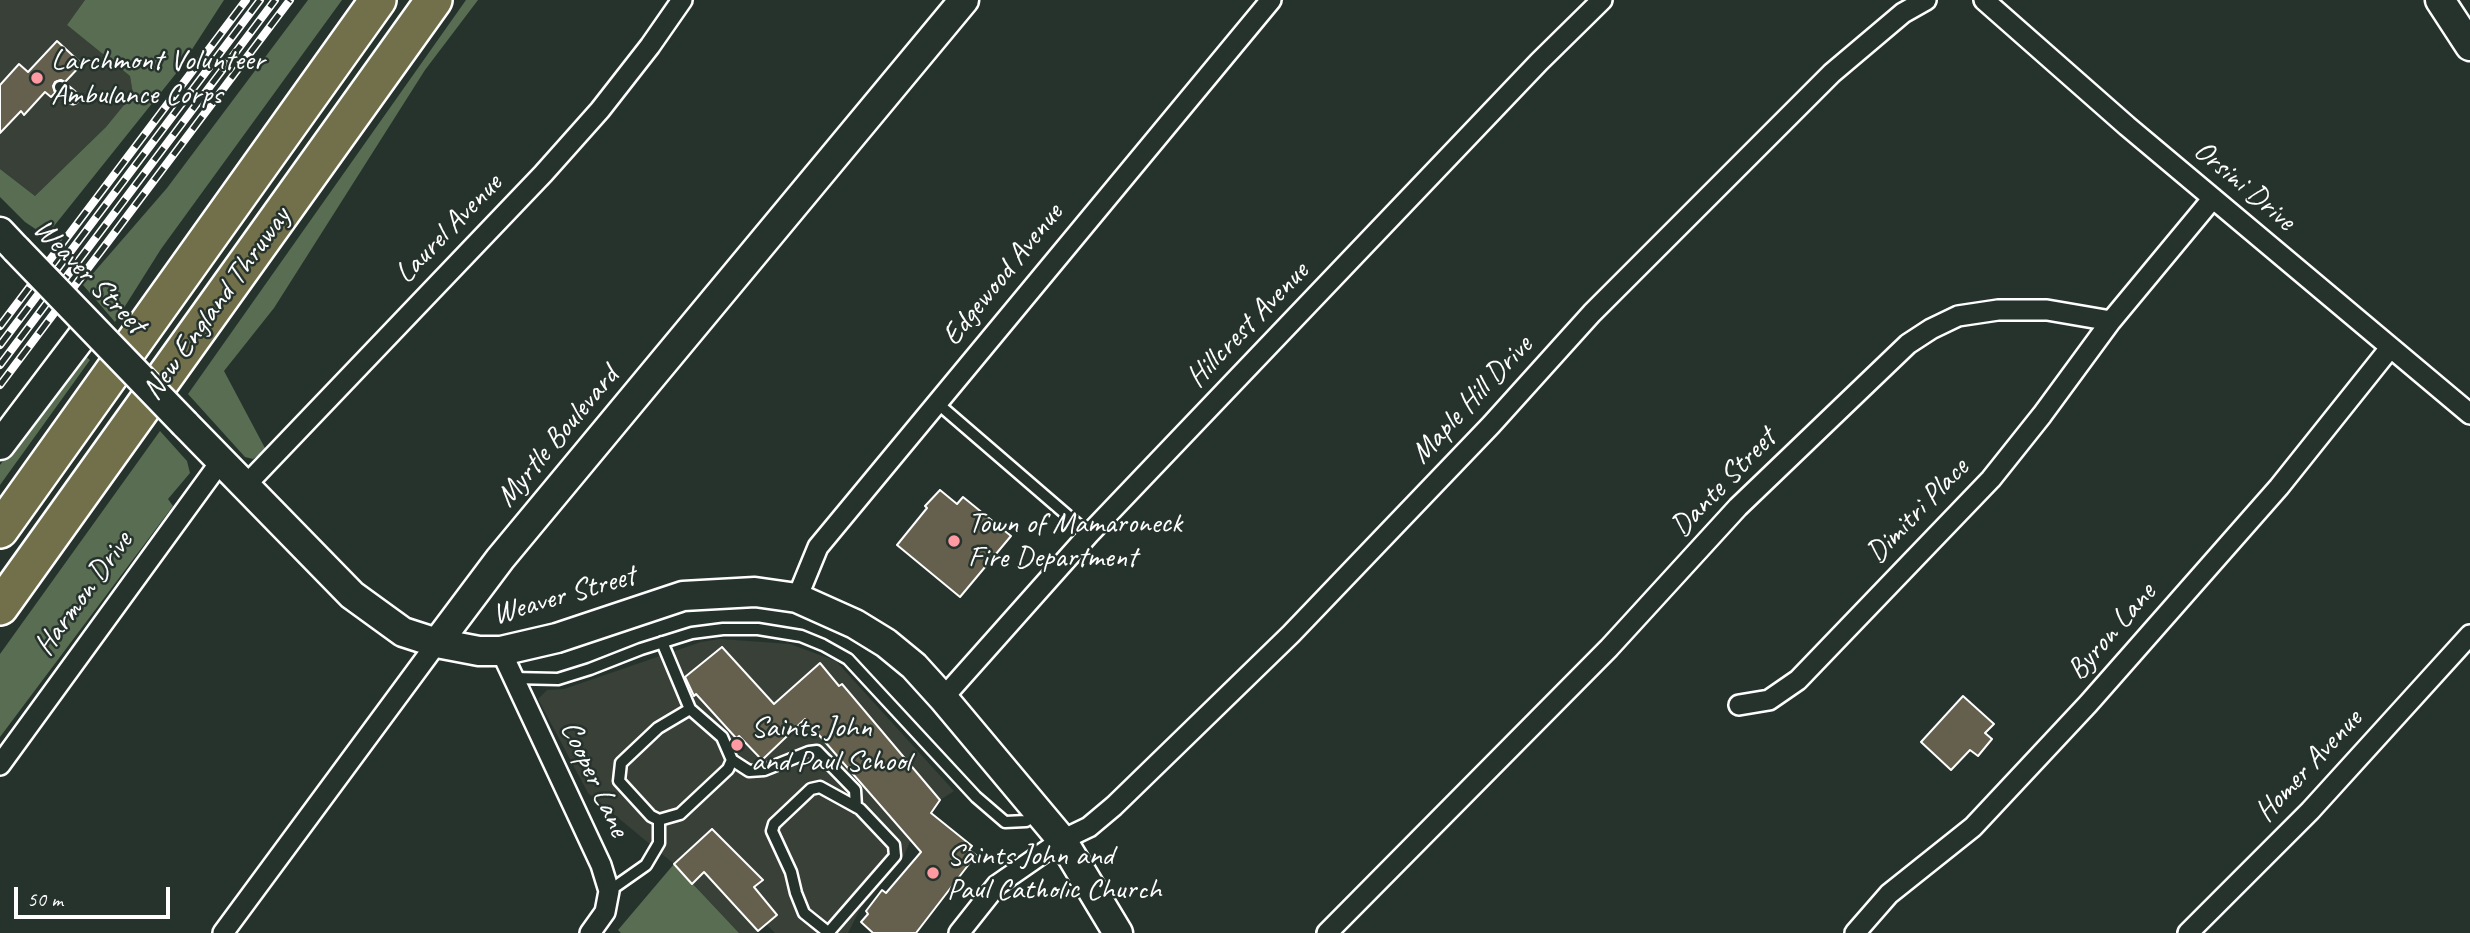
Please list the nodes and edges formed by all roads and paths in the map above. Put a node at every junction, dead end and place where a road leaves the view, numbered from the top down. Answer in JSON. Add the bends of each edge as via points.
{"nodes":[{"id":1,"x":378,"y":0,"type":"edge"},
{"id":2,"x":434,"y":0,"type":"edge"},
{"id":3,"x":681,"y":0,"type":"edge"},
{"id":4,"x":964,"y":0,"type":"edge"},
{"id":5,"x":1271,"y":0,"type":"edge"},
{"id":6,"x":1602,"y":0,"type":"edge"},
{"id":7,"x":1926,"y":0,"type":"edge"},
{"id":8,"x":1984,"y":0,"type":"edge"},
{"id":9,"x":2440,"y":0,"type":"edge"},
{"id":10,"x":2470,"y":46,"type":"edge"},
{"id":11,"x":60,"y":87,"type":"dead end"},
{"id":12,"x":72,"y":98,"type":"dead end"},
{"id":13,"x":2213,"y":198,"type":"junction"},
{"id":14,"x":8,"y":241,"type":"edge"},
{"id":15,"x":2111,"y":321,"type":"junction"},
{"id":16,"x":84,"y":333,"type":"junction"},
{"id":17,"x":2390,"y":348,"type":"junction"},
{"id":18,"x":936,"y":402,"type":"junction"},
{"id":19,"x":2470,"y":414,"type":"edge"},
{"id":20,"x":0,"y":445,"type":"edge"},
{"id":21,"x":221,"y":461,"type":"junction"},
{"id":22,"x":245,"y":486,"type":"junction"},
{"id":23,"x":0,"y":530,"type":"edge"},
{"id":24,"x":1089,"y":534,"type":"junction"},
{"id":25,"x":797,"y":598,"type":"junction"},
{"id":26,"x":0,"y":607,"type":"edge"},
{"id":27,"x":2470,"y":635,"type":"edge"},
{"id":28,"x":662,"y":642,"type":"junction"},
{"id":29,"x":437,"y":643,"type":"junction"},
{"id":30,"x":501,"y":651,"type":"junction"},
{"id":31,"x":513,"y":678,"type":"junction"},
{"id":32,"x":943,"y":698,"type":"junction"},
{"id":33,"x":1739,"y":705,"type":"dead end"},
{"id":34,"x":690,"y":709,"type":"junction"},
{"id":35,"x":732,"y":760,"type":"junction"},
{"id":36,"x":0,"y":765,"type":"edge"},
{"id":37,"x":856,"y":807,"type":"junction"},
{"id":38,"x":1039,"y":813,"type":"junction"},
{"id":39,"x":659,"y":820,"type":"junction"},
{"id":40,"x":1062,"y":840,"type":"junction"},
{"id":41,"x":609,"y":891,"type":"junction"},
{"id":42,"x":223,"y":933,"type":"edge"},
{"id":43,"x":590,"y":933,"type":"edge"},
{"id":44,"x":829,"y":933,"type":"edge"},
{"id":45,"x":959,"y":933,"type":"edge"},
{"id":46,"x":1118,"y":933,"type":"edge"},
{"id":47,"x":1327,"y":933,"type":"edge"},
{"id":48,"x":1854,"y":933,"type":"edge"},
{"id":49,"x":2189,"y":933,"type":"edge"}],
"edges":[{"from":1,"to":23,"type":"highway","name":"New England Thruway"},
{"from":2,"to":26,"type":"highway","name":"New England Thruway"},
{"from":3,"to":22,"type":"street","name":"Laurel Avenue","via":[[600,110],[552,165]]},
{"from":4,"to":29,"type":"main road","name":"Myrtle Boulevard","via":[[500,559]]},
{"from":5,"to":18,"type":"street","name":"Edgewood Avenue"},
{"from":6,"to":24,"type":"street","name":"Hillcrest Avenue"},
{"from":7,"to":40,"type":"street","name":"Maple Hill Drive","via":[[1903,13],[1832,73],[1592,313],[1291,634],[1114,806],[1089,827]]},
{"from":8,"to":13,"type":"street","name":"Orsini Drive"},
{"from":9,"to":10,"type":"main road"},
{"from":11,"to":12,"type":"lane"},
{"from":13,"to":15,"type":"street"},
{"from":13,"to":17,"type":"street","name":"Orsini Drive"},
{"from":14,"to":16,"type":"main road","name":"Weaver Street","bridge":true},
{"from":15,"to":33,"type":"street","name":"Dimitri Place","via":[[1991,479],[1798,680],[1769,700]]},
{"from":15,"to":47,"type":"street","name":"Dante Street","via":[[2047,310],[1998,310],[1958,316],[1908,344],[1738,507],[1600,658]]},
{"from":16,"to":20,"type":"main road"},
{"from":16,"to":21,"type":"main road","name":"Weaver Street","bridge":true},
{"from":17,"to":19,"type":"street","name":"Orsini Drive"},
{"from":17,"to":48,"type":"street","name":"Byron Lane","via":[[2279,487],[2088,704],[1973,827],[1889,894]]},
{"from":18,"to":24,"type":"lane"},
{"from":18,"to":25,"type":"street","name":"Edgewood Avenue","via":[[818,547]]},
{"from":21,"to":22,"type":"main road","name":"Weaver Street"},
{"from":21,"to":36,"type":"street","name":"Harmon Drive"},
{"from":22,"to":29,"type":"main road","name":"Weaver Street","via":[[352,594],[403,632]]},
{"from":24,"to":32,"type":"street","name":"Hillcrest Avenue"},
{"from":25,"to":30,"type":"main road","name":"Weaver Street","via":[[755,592],[683,596],[557,638]]},
{"from":25,"to":32,"type":"main road","name":"Weaver Street","via":[[886,643]]},
{"from":27,"to":49,"type":"street","name":"Homer Avenue","via":[[2310,810]]},
{"from":28,"to":31,"type":"lane","via":[[558,679]]},
{"from":28,"to":34,"type":"lane"},
{"from":28,"to":38,"type":"lane","via":[[723,629],[758,628],[823,645],[848,659],[975,797],[1005,822],[1026,821]]},
{"from":29,"to":30,"type":"main road","name":"Weaver Street"},
{"from":29,"to":42,"type":"street","name":"Myrtle Boulevard"},
{"from":30,"to":31,"type":"street","name":"Cooper Lane"},
{"from":31,"to":41,"type":"street","name":"Cooper Lane"},
{"from":32,"to":38,"type":"main road","name":"Weaver Street"},
{"from":34,"to":35,"type":"lane","via":[[722,737]]},
{"from":34,"to":39,"type":"lane","via":[[658,728],[621,763],[619,781]]},
{"from":35,"to":37,"type":"lane","via":[[749,771],[764,770],[817,751],[855,790]]},
{"from":35,"to":39,"type":"lane","via":[[680,814]]},
{"from":37,"to":44,"type":"lane","via":[[894,845],[895,856]]},
{"from":37,"to":44,"type":"lane","via":[[820,787],[811,789],[772,831],[804,913]]},
{"from":38,"to":40,"type":"main road","name":"Weaver Street"},
{"from":39,"to":41,"type":"lane","via":[[659,843],[646,864]]},
{"from":40,"to":45,"type":"street","name":"Maple Hill Drive","via":[[997,885]]},
{"from":40,"to":46,"type":"main road","name":"Weaver Street"},
{"from":41,"to":43,"type":"street","via":[[605,912]]}]}
